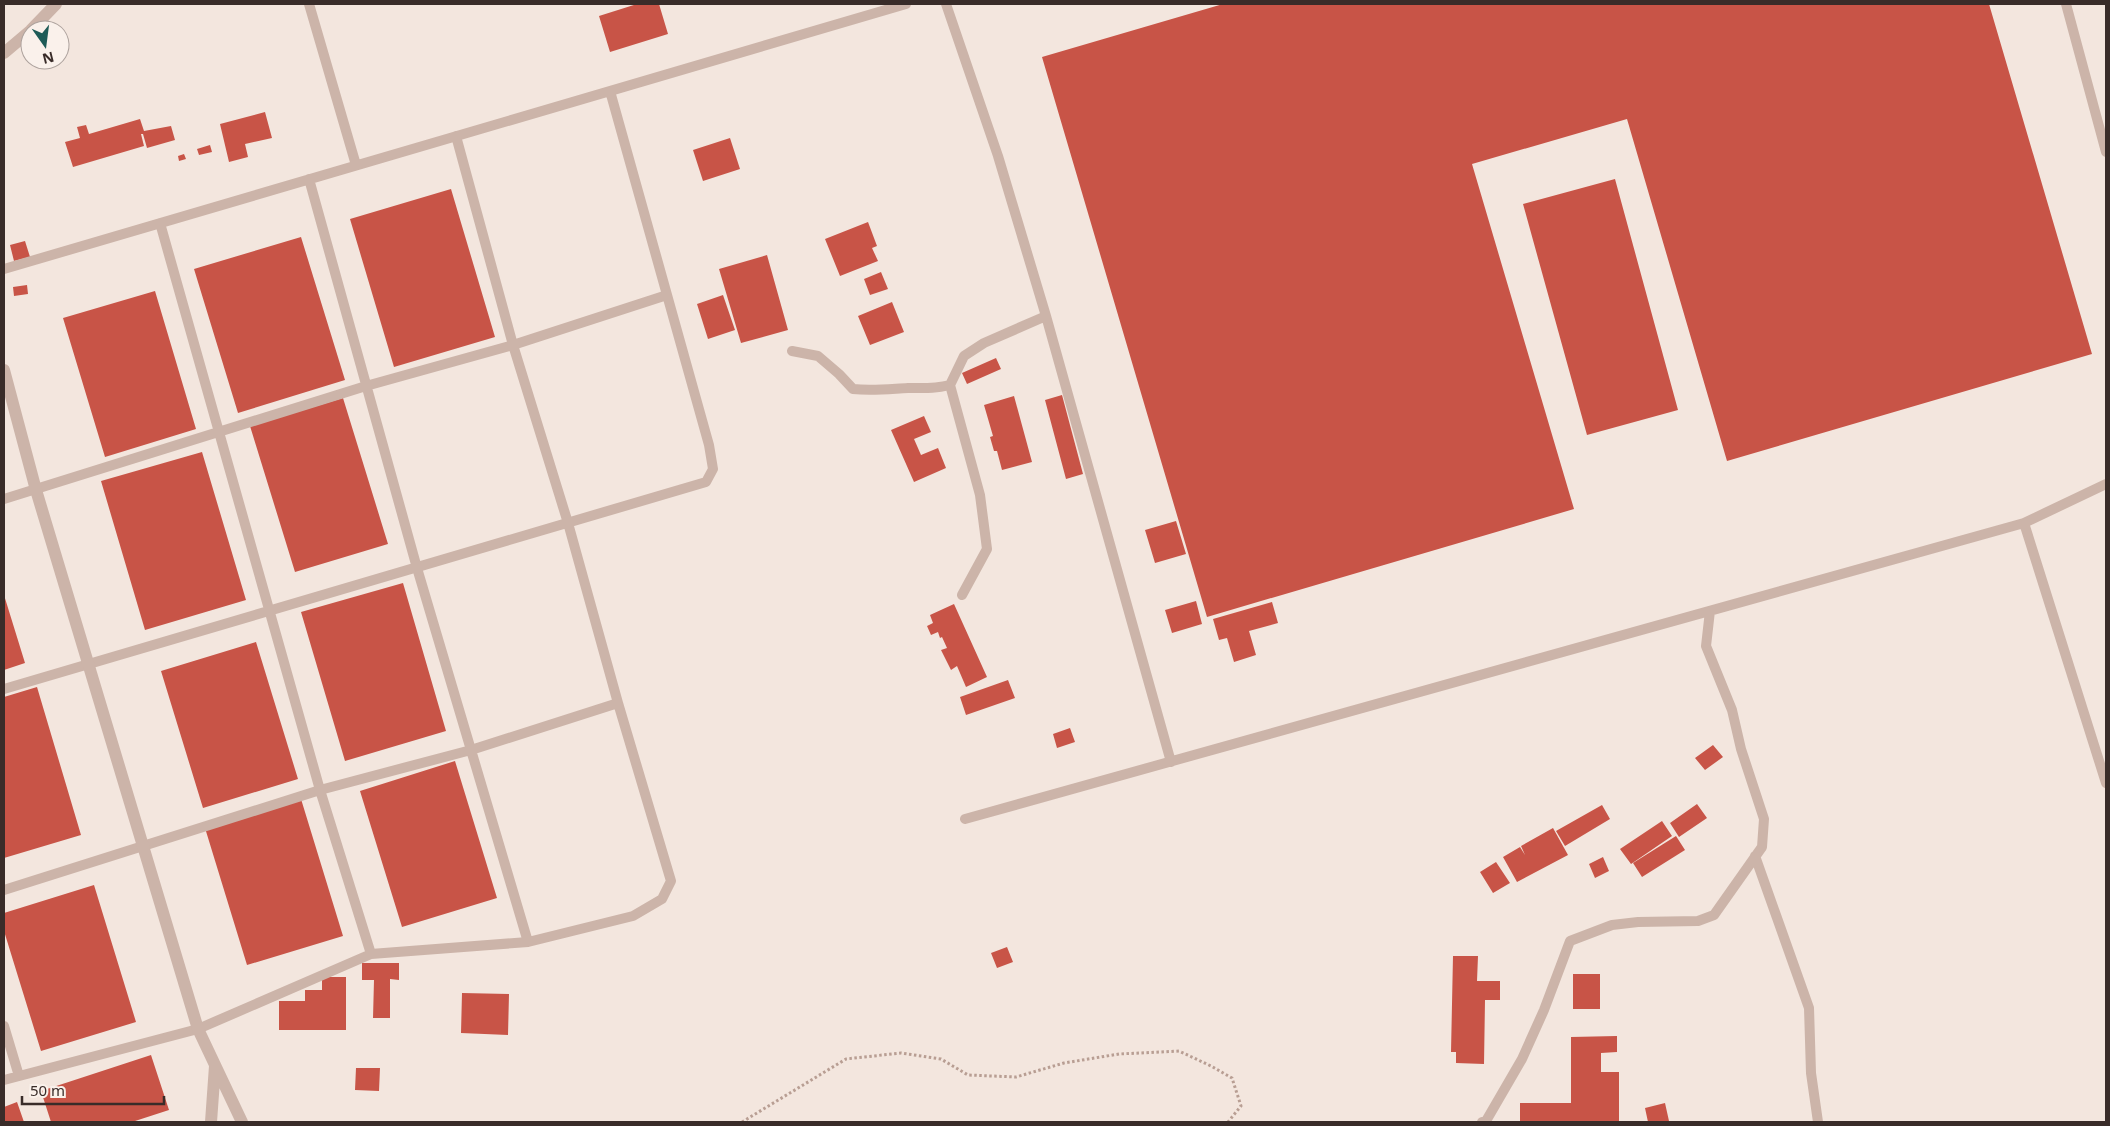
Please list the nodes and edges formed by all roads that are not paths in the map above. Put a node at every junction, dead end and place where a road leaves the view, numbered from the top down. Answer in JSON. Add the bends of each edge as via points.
{"nodes":[{"id":1,"x":56,"y":4,"type":"edge"},
{"id":2,"x":309,"y":4,"type":"edge"},
{"id":3,"x":906,"y":4,"type":"edge"},
{"id":4,"x":946,"y":4,"type":"edge"},
{"id":5,"x":2066,"y":4,"type":"edge"},
{"id":6,"x":41,"y":20,"type":"edge"},
{"id":7,"x":20,"y":40,"type":"edge"},
{"id":8,"x":4,"y":53,"type":"edge"},
{"id":9,"x":610,"y":91,"type":"junction"},
{"id":10,"x":456,"y":136,"type":"junction"},
{"id":11,"x":2106,"y":152,"type":"edge"},
{"id":12,"x":356,"y":165,"type":"junction"},
{"id":13,"x":309,"y":179,"type":"junction"},
{"id":14,"x":160,"y":223,"type":"junction"},
{"id":15,"x":4,"y":268,"type":"edge"},
{"id":16,"x":667,"y":295,"type":"junction"},
{"id":17,"x":1046,"y":316,"type":"junction"},
{"id":18,"x":513,"y":345,"type":"junction"},
{"id":19,"x":792,"y":351,"type":"dead end"},
{"id":20,"x":4,"y":370,"type":"edge"},
{"id":21,"x":950,"y":385,"type":"junction"},
{"id":22,"x":366,"y":386,"type":"junction"},
{"id":23,"x":221,"y":432,"type":"junction"},
{"id":24,"x":2106,"y":484,"type":"edge"},
{"id":25,"x":36,"y":490,"type":"junction"},
{"id":26,"x":4,"y":499,"type":"edge"},
{"id":27,"x":568,"y":523,"type":"junction"},
{"id":28,"x":2024,"y":523,"type":"junction"},
{"id":29,"x":418,"y":568,"type":"junction"},
{"id":30,"x":962,"y":595,"type":"dead end"},
{"id":31,"x":1710,"y":611,"type":"junction"},
{"id":32,"x":269,"y":612,"type":"junction"},
{"id":33,"x":90,"y":665,"type":"junction"},
{"id":34,"x":4,"y":689,"type":"edge"},
{"id":35,"x":618,"y":703,"type":"junction"},
{"id":36,"x":471,"y":750,"type":"junction"},
{"id":37,"x":1171,"y":762,"type":"junction"},
{"id":38,"x":2106,"y":784,"type":"edge"},
{"id":39,"x":320,"y":790,"type":"junction"},
{"id":40,"x":965,"y":819,"type":"dead end"},
{"id":41,"x":144,"y":846,"type":"junction"},
{"id":42,"x":1755,"y":856,"type":"junction"},
{"id":43,"x":4,"y":890,"type":"edge"},
{"id":44,"x":528,"y":942,"type":"junction"},
{"id":45,"x":371,"y":954,"type":"junction"},
{"id":46,"x":4,"y":1026,"type":"edge"},
{"id":47,"x":198,"y":1028,"type":"junction"},
{"id":48,"x":215,"y":1063,"type":"junction"},
{"id":49,"x":19,"y":1076,"type":"junction"},
{"id":50,"x":4,"y":1080,"type":"edge"},
{"id":51,"x":211,"y":1122,"type":"edge"},
{"id":52,"x":242,"y":1122,"type":"edge"},
{"id":53,"x":1482,"y":1122,"type":"edge"},
{"id":54,"x":1818,"y":1122,"type":"edge"}],
"edges":[{"from":1,"to":6,"type":"street"},
{"from":2,"to":12,"type":"lane"},
{"from":3,"to":9,"type":"lane"},
{"from":4,"to":17,"type":"lane","via":[[998,156]]},
{"from":5,"to":11,"type":"lane"},
{"from":7,"to":8,"type":"street"},
{"from":9,"to":10,"type":"lane"},
{"from":9,"to":16,"type":"lane"},
{"from":10,"to":12,"type":"lane"},
{"from":10,"to":18,"type":"lane"},
{"from":12,"to":13,"type":"lane"},
{"from":13,"to":14,"type":"lane"},
{"from":13,"to":22,"type":"lane"},
{"from":14,"to":15,"type":"lane"},
{"from":14,"to":23,"type":"lane"},
{"from":16,"to":18,"type":"lane"},
{"from":16,"to":27,"type":"lane","via":[[713,468],[706,482]]},
{"from":17,"to":21,"type":"lane","via":[[984,343],[964,356]]},
{"from":17,"to":37,"type":"lane"},
{"from":18,"to":22,"type":"lane"},
{"from":18,"to":27,"type":"lane"},
{"from":19,"to":21,"type":"lane","via":[[818,356],[853,389],[931,390]]},
{"from":20,"to":25,"type":"street"},
{"from":21,"to":30,"type":"lane","via":[[986,522],[987,549]]},
{"from":22,"to":23,"type":"lane"},
{"from":22,"to":29,"type":"lane"},
{"from":23,"to":25,"type":"lane"},
{"from":23,"to":32,"type":"lane"},
{"from":24,"to":28,"type":"lane"},
{"from":25,"to":26,"type":"lane"},
{"from":25,"to":33,"type":"street"},
{"from":27,"to":29,"type":"lane"},
{"from":27,"to":35,"type":"lane"},
{"from":28,"to":31,"type":"lane"},
{"from":28,"to":38,"type":"lane"},
{"from":29,"to":32,"type":"lane"},
{"from":29,"to":36,"type":"lane"},
{"from":31,"to":37,"type":"lane"},
{"from":31,"to":42,"type":"lane","via":[[1706,646],[1732,710],[1764,820],[1762,846]]},
{"from":32,"to":33,"type":"lane"},
{"from":32,"to":39,"type":"lane"},
{"from":33,"to":34,"type":"lane"},
{"from":33,"to":41,"type":"street"},
{"from":35,"to":36,"type":"lane"},
{"from":35,"to":44,"type":"lane","via":[[671,881],[662,899],[633,916]]},
{"from":36,"to":39,"type":"lane"},
{"from":36,"to":44,"type":"lane"},
{"from":37,"to":40,"type":"lane"},
{"from":39,"to":41,"type":"lane"},
{"from":39,"to":45,"type":"lane"},
{"from":41,"to":43,"type":"lane"},
{"from":41,"to":47,"type":"street"},
{"from":42,"to":53,"type":"lane","via":[[1714,915],[1698,921],[1612,925],[1570,941],[1522,1058],[1486,1121]]},
{"from":42,"to":54,"type":"lane","via":[[1809,1008],[1811,1073]]},
{"from":44,"to":45,"type":"lane"},
{"from":45,"to":47,"type":"lane"},
{"from":46,"to":49,"type":"lane"},
{"from":47,"to":48,"type":"street"},
{"from":47,"to":49,"type":"lane"},
{"from":48,"to":51,"type":"street"},
{"from":48,"to":52,"type":"street"},
{"from":49,"to":50,"type":"lane"}]}
